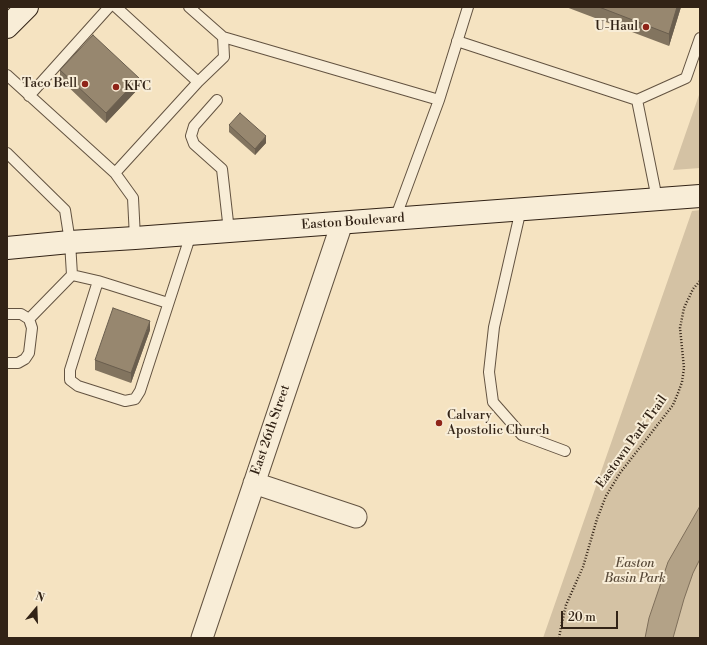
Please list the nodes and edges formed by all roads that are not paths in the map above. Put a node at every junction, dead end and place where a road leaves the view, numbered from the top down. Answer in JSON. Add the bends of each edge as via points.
{"nodes":[{"id":1,"x":27,"y":7,"type":"edge"},
{"id":2,"x":109,"y":7,"type":"edge"},
{"id":3,"x":116,"y":7,"type":"edge"},
{"id":4,"x":189,"y":7,"type":"edge"},
{"id":5,"x":468,"y":7,"type":"edge"},
{"id":6,"x":7,"y":28,"type":"edge"},
{"id":7,"x":223,"y":37,"type":"junction"},
{"id":8,"x":700,"y":38,"type":"edge"},
{"id":9,"x":457,"y":41,"type":"junction"},
{"id":10,"x":7,"y":75,"type":"edge"},
{"id":11,"x":198,"y":82,"type":"junction"},
{"id":12,"x":29,"y":96,"type":"junction"},
{"id":13,"x":217,"y":100,"type":"dead end"},
{"id":14,"x":439,"y":100,"type":"junction"},
{"id":15,"x":637,"y":100,"type":"junction"},
{"id":16,"x":7,"y":153,"type":"edge"},
{"id":17,"x":115,"y":173,"type":"junction"},
{"id":18,"x":700,"y":196,"type":"edge"},
{"id":19,"x":657,"y":199,"type":"junction"},
{"id":20,"x":521,"y":209,"type":"junction"},
{"id":21,"x":395,"y":219,"type":"junction"},
{"id":22,"x":342,"y":223,"type":"junction"},
{"id":23,"x":229,"y":231,"type":"junction"},
{"id":24,"x":191,"y":234,"type":"junction"},
{"id":25,"x":135,"y":238,"type":"junction"},
{"id":26,"x":70,"y":242,"type":"junction"},
{"id":27,"x":7,"y":248,"type":"edge"},
{"id":28,"x":72,"y":275,"type":"junction"},
{"id":29,"x":98,"y":281,"type":"junction"},
{"id":30,"x":168,"y":303,"type":"junction"},
{"id":31,"x":7,"y":314,"type":"edge"},
{"id":32,"x":29,"y":319,"type":"junction"},
{"id":33,"x":7,"y":363,"type":"edge"},
{"id":34,"x":565,"y":451,"type":"dead end"},
{"id":35,"x":254,"y":483,"type":"junction"},
{"id":36,"x":356,"y":517,"type":"dead end"},
{"id":37,"x":202,"y":638,"type":"edge"}],
"edges":[{"from":1,"to":6,"type":"main road"},
{"from":2,"to":12,"type":"lane"},
{"from":3,"to":11,"type":"lane"},
{"from":4,"to":7,"type":"lane"},
{"from":5,"to":9,"type":"lane"},
{"from":7,"to":11,"type":"lane","via":[[224,58]]},
{"from":7,"to":14,"type":"lane"},
{"from":8,"to":15,"type":"lane","via":[[686,78]]},
{"from":9,"to":14,"type":"lane"},
{"from":9,"to":15,"type":"lane"},
{"from":10,"to":12,"type":"lane"},
{"from":11,"to":17,"type":"lane"},
{"from":12,"to":17,"type":"lane"},
{"from":13,"to":23,"type":"lane","via":[[194,126],[191,136],[194,144],[222,169]]},
{"from":14,"to":21,"type":"lane"},
{"from":15,"to":19,"type":"lane"},
{"from":16,"to":26,"type":"lane","via":[[65,210]]},
{"from":17,"to":25,"type":"lane","via":[[133,198]]},
{"from":18,"to":19,"type":"main road","name":"Easton Boulevard"},
{"from":19,"to":20,"type":"main road","name":"Easton Boulevard"},
{"from":20,"to":21,"type":"main road","name":"Easton Boulevard"},
{"from":20,"to":34,"type":"lane","via":[[494,327],[489,372],[493,402],[522,436]]},
{"from":21,"to":22,"type":"main road","name":"Easton Boulevard"},
{"from":22,"to":23,"type":"main road","name":"Easton Boulevard"},
{"from":22,"to":35,"type":"street","name":"East 26th Street"},
{"from":23,"to":24,"type":"main road","name":"Easton Boulevard"},
{"from":24,"to":25,"type":"main road","name":"Easton Boulevard"},
{"from":24,"to":30,"type":"lane"},
{"from":25,"to":26,"type":"main road","name":"Easton Boulevard"},
{"from":26,"to":27,"type":"main road","name":"Easton Boulevard"},
{"from":26,"to":28,"type":"lane"},
{"from":28,"to":29,"type":"lane"},
{"from":28,"to":32,"type":"lane"},
{"from":29,"to":30,"type":"lane"},
{"from":29,"to":30,"type":"lane","via":[[70,370],[70,380],[78,386],[125,401],[135,399],[140,391]]},
{"from":31,"to":32,"type":"lane","via":[[20,314]]},
{"from":32,"to":33,"type":"lane","via":[[32,328],[29,353],[18,363]]},
{"from":35,"to":36,"type":"street"},
{"from":35,"to":37,"type":"street","name":"East 26th Street"}]}
